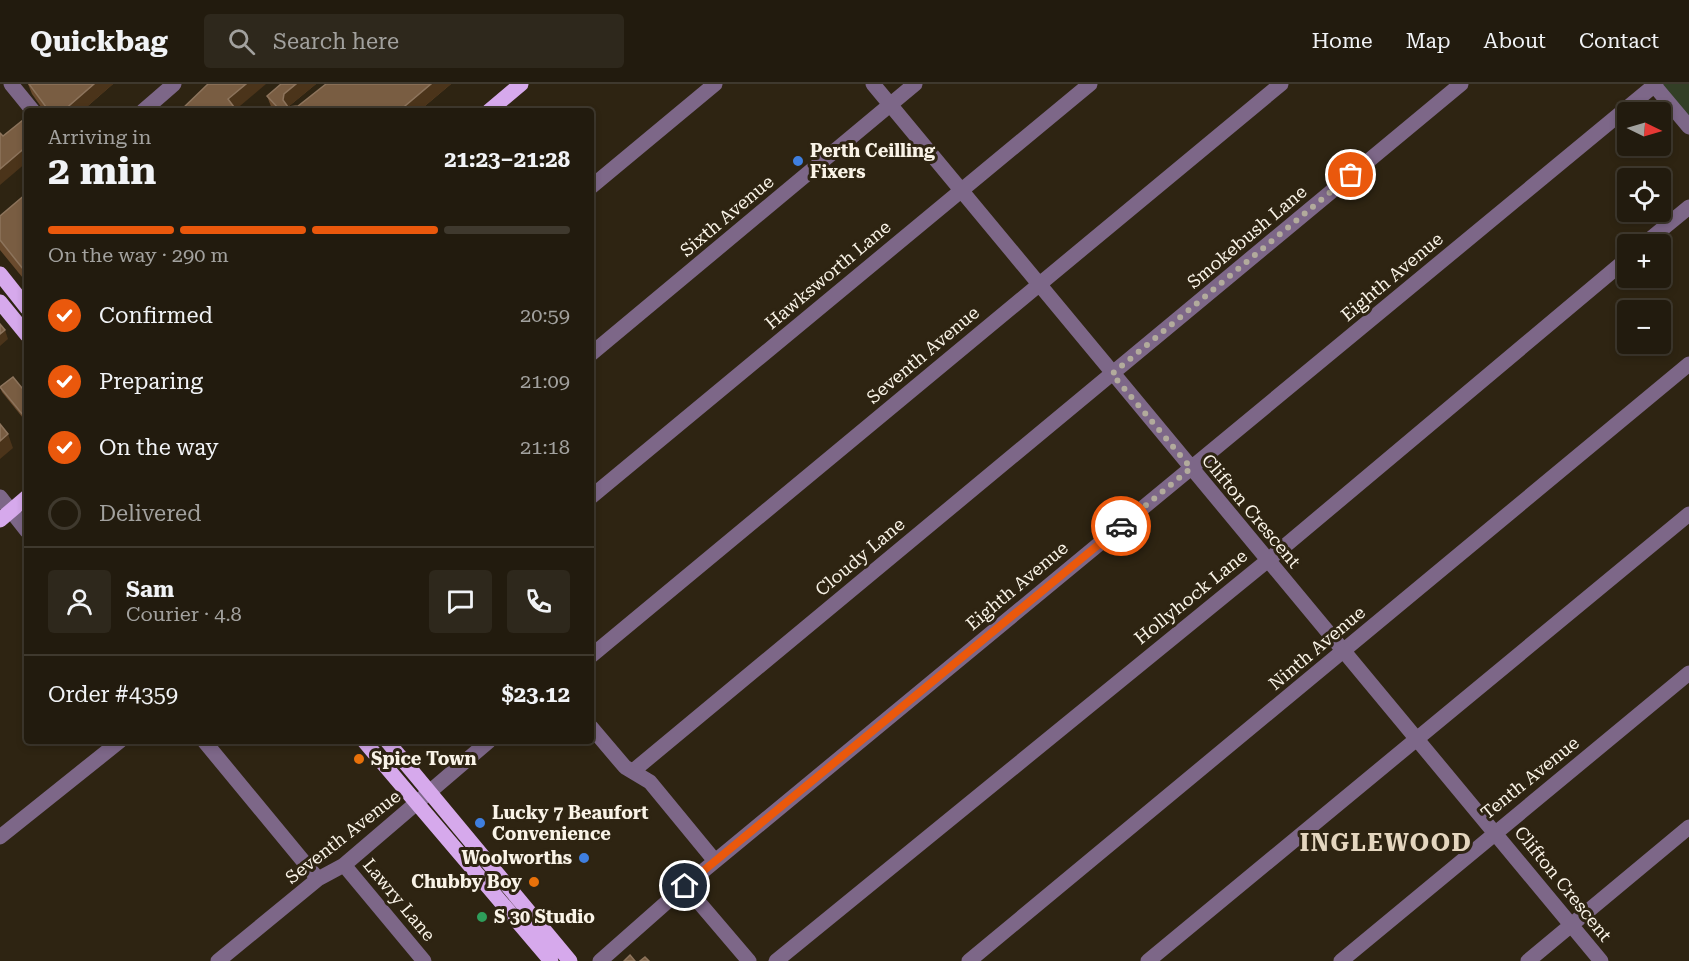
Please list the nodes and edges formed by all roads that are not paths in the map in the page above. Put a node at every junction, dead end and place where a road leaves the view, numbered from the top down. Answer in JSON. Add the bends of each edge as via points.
{"nodes":[{"id":1,"x":11,"y":84,"type":"edge"},
{"id":2,"x":174,"y":84,"type":"edge"},
{"id":3,"x":521,"y":84,"type":"edge"},
{"id":4,"x":715,"y":84,"type":"edge"},
{"id":5,"x":873,"y":84,"type":"edge"},
{"id":6,"x":915,"y":84,"type":"edge"},
{"id":7,"x":1090,"y":84,"type":"edge"},
{"id":8,"x":1281,"y":84,"type":"edge"},
{"id":9,"x":1461,"y":84,"type":"edge"},
{"id":10,"x":1655,"y":84,"type":"edge"},
{"id":11,"x":890,"y":105,"type":"junction"},
{"id":12,"x":31,"y":108,"type":"edge"},
{"id":13,"x":146,"y":108,"type":"edge"},
{"id":14,"x":493,"y":108,"type":"edge"},
{"id":15,"x":1689,"y":127,"type":"edge"},
{"id":16,"x":594,"y":184,"type":"edge"},
{"id":17,"x":961,"y":190,"type":"junction"},
{"id":18,"x":1689,"y":207,"type":"edge"},
{"id":19,"x":1656,"y":234,"type":"edge"},
{"id":20,"x":1617,"y":267,"type":"edge"},
{"id":21,"x":0,"y":274,"type":"edge"},
{"id":22,"x":1039,"y":285,"type":"junction"},
{"id":23,"x":0,"y":302,"type":"edge"},
{"id":24,"x":24,"y":304,"type":"edge"},
{"id":25,"x":24,"y":331,"type":"edge"},
{"id":26,"x":594,"y":352,"type":"edge"},
{"id":27,"x":1689,"y":364,"type":"edge"},
{"id":28,"x":1112,"y":374,"type":"junction"},
{"id":29,"x":1191,"y":468,"type":"junction"},
{"id":30,"x":594,"y":495,"type":"edge"},
{"id":31,"x":0,"y":497,"type":"edge"},
{"id":32,"x":24,"y":499,"type":"edge"},
{"id":33,"x":1689,"y":514,"type":"edge"},
{"id":34,"x":5,"y":515,"type":"edge"},
{"id":35,"x":24,"y":529,"type":"edge"},
{"id":36,"x":1267,"y":561,"type":"junction"},
{"id":37,"x":1343,"y":652,"type":"junction"},
{"id":38,"x":594,"y":654,"type":"edge"},
{"id":39,"x":1689,"y":673,"type":"edge"},
{"id":40,"x":594,"y":731,"type":"edge"},
{"id":41,"x":1417,"y":739,"type":"junction"},
{"id":42,"x":116,"y":744,"type":"edge"},
{"id":43,"x":206,"y":744,"type":"edge"},
{"id":44,"x":367,"y":744,"type":"edge"},
{"id":45,"x":390,"y":744,"type":"edge"},
{"id":46,"x":486,"y":744,"type":"edge"},
{"id":47,"x":633,"y":771,"type":"junction"},
{"id":48,"x":430,"y":792,"type":"junction"},
{"id":49,"x":417,"y":804,"type":"junction"},
{"id":50,"x":1689,"y":827,"type":"edge"},
{"id":51,"x":1495,"y":832,"type":"junction"},
{"id":52,"x":0,"y":837,"type":"edge"},
{"id":53,"x":715,"y":861,"type":"junction"},
{"id":54,"x":344,"y":865,"type":"junction"},
{"id":55,"x":318,"y":879,"type":"junction"},
{"id":56,"x":685,"y":886,"type":"junction"},
{"id":57,"x":1571,"y":926,"type":"junction"},
{"id":58,"x":218,"y":961,"type":"edge"},
{"id":59,"x":424,"y":961,"type":"edge"},
{"id":60,"x":551,"y":961,"type":"edge"},
{"id":61,"x":570,"y":961,"type":"edge"},
{"id":62,"x":600,"y":961,"type":"edge"},
{"id":63,"x":749,"y":961,"type":"edge"},
{"id":64,"x":776,"y":961,"type":"edge"},
{"id":65,"x":969,"y":961,"type":"edge"},
{"id":66,"x":1148,"y":961,"type":"edge"},
{"id":67,"x":1341,"y":961,"type":"edge"},
{"id":68,"x":1528,"y":961,"type":"edge"},
{"id":69,"x":1601,"y":961,"type":"edge"}],
"edges":[{"from":1,"to":12,"type":"street"},
{"from":2,"to":13,"type":"street"},
{"from":3,"to":14,"type":"main road"},
{"from":4,"to":16,"type":"street"},
{"from":5,"to":11,"type":"street","name":"Clifton Crescent"},
{"from":6,"to":11,"type":"street","name":"Sixth Avenue"},
{"from":7,"to":17,"type":"street","name":"Hawksworth Lane"},
{"from":8,"to":22,"type":"street","name":"Seventh Avenue"},
{"from":9,"to":28,"type":"street","name":"Smokebush Lane"},
{"from":10,"to":15,"type":"street"},
{"from":10,"to":29,"type":"street","name":"Eighth Avenue"},
{"from":11,"to":17,"type":"street","name":"Clifton Crescent"},
{"from":11,"to":26,"type":"street","name":"Sixth Avenue"},
{"from":17,"to":22,"type":"street","name":"Clifton Crescent"},
{"from":17,"to":30,"type":"street","name":"Hawksworth Lane"},
{"from":18,"to":19,"type":"street"},
{"from":20,"to":36,"type":"street","name":"Hollyhock Lane"},
{"from":21,"to":24,"type":"main road"},
{"from":22,"to":28,"type":"street","name":"Clifton Crescent"},
{"from":22,"to":38,"type":"street","name":"Seventh Avenue"},
{"from":23,"to":25,"type":"main road"},
{"from":27,"to":37,"type":"street","name":"Ninth Avenue"},
{"from":28,"to":29,"type":"street","name":"Clifton Crescent"},
{"from":28,"to":47,"type":"street","name":"Cloudy Lane"},
{"from":29,"to":36,"type":"street","name":"Clifton Crescent"},
{"from":29,"to":53,"type":"street","name":"Eighth Avenue"},
{"from":31,"to":34,"type":"street"},
{"from":32,"to":34,"type":"main road"},
{"from":33,"to":41,"type":"street"},
{"from":34,"to":35,"type":"street"},
{"from":36,"to":37,"type":"street","name":"Clifton Crescent"},
{"from":36,"to":64,"type":"street","name":"Hollyhock Lane"},
{"from":37,"to":41,"type":"street","name":"Clifton Crescent"},
{"from":37,"to":65,"type":"street","name":"Ninth Avenue"},
{"from":39,"to":51,"type":"street","name":"Tenth Avenue"},
{"from":40,"to":47,"type":"street"},
{"from":41,"to":51,"type":"street","name":"Clifton Crescent"},
{"from":41,"to":66,"type":"street"},
{"from":42,"to":52,"type":"street"},
{"from":43,"to":55,"type":"street"},
{"from":44,"to":49,"type":"main road"},
{"from":45,"to":48,"type":"main road"},
{"from":46,"to":48,"type":"street","name":"Seventh Avenue"},
{"from":47,"to":53,"type":"street","via":[[650,782]]},
{"from":48,"to":49,"type":"street","name":"Seventh Avenue"},
{"from":48,"to":61,"type":"main road"},
{"from":49,"to":54,"type":"street","name":"Seventh Avenue"},
{"from":49,"to":60,"type":"main road"},
{"from":50,"to":57,"type":"street"},
{"from":51,"to":57,"type":"street","name":"Clifton Crescent"},
{"from":51,"to":67,"type":"street","name":"Tenth Avenue"},
{"from":53,"to":56,"type":"street","name":"Eighth Avenue"},
{"from":54,"to":55,"type":"street","name":"Seventh Avenue"},
{"from":54,"to":59,"type":"street","name":"Lawry Lane"},
{"from":55,"to":58,"type":"street","name":"Seventh Avenue"},
{"from":56,"to":62,"type":"street","name":"Eighth Avenue"},
{"from":56,"to":63,"type":"street"},
{"from":57,"to":68,"type":"street"},
{"from":57,"to":69,"type":"street","name":"Clifton Crescent"}]}
